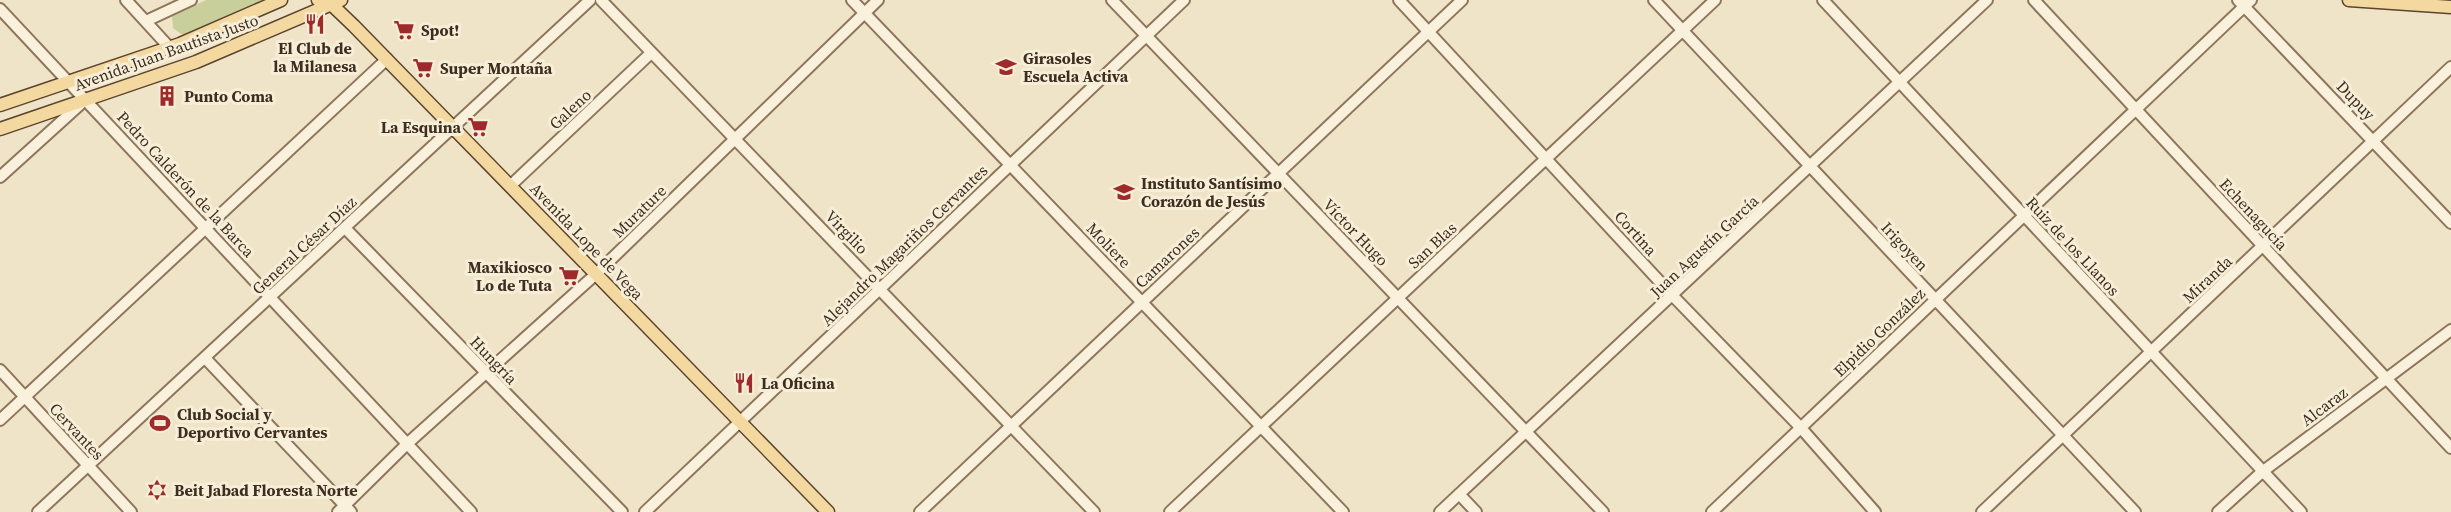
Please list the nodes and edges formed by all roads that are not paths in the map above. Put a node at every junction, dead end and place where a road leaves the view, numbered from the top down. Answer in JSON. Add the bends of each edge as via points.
{"nodes":[{"id":1,"x":126,"y":0,"type":"edge"},
{"id":2,"x":191,"y":0,"type":"edge"},
{"id":3,"x":281,"y":0,"type":"edge"},
{"id":4,"x":318,"y":0,"type":"edge"},
{"id":5,"x":590,"y":0,"type":"edge"},
{"id":6,"x":601,"y":0,"type":"edge"},
{"id":7,"x":852,"y":0,"type":"edge"},
{"id":8,"x":878,"y":0,"type":"edge"},
{"id":9,"x":1112,"y":0,"type":"edge"},
{"id":10,"x":1184,"y":0,"type":"edge"},
{"id":11,"x":1399,"y":0,"type":"edge"},
{"id":12,"x":1462,"y":0,"type":"edge"},
{"id":13,"x":1654,"y":0,"type":"edge"},
{"id":14,"x":1715,"y":0,"type":"edge"},
{"id":15,"x":1823,"y":0,"type":"edge"},
{"id":16,"x":1987,"y":0,"type":"edge"},
{"id":17,"x":2034,"y":0,"type":"edge"},
{"id":18,"x":2349,"y":0,"type":"edge"},
{"id":19,"x":336,"y":2,"type":"edge"},
{"id":20,"x":2244,"y":2,"type":"edge"},
{"id":21,"x":2451,"y":7,"type":"edge"},
{"id":22,"x":0,"y":9,"type":"edge"},
{"id":23,"x":864,"y":13,"type":"junction"},
{"id":24,"x":146,"y":21,"type":"junction"},
{"id":25,"x":1428,"y":31,"type":"junction"},
{"id":26,"x":1683,"y":31,"type":"junction"},
{"id":27,"x":1147,"y":36,"type":"junction"},
{"id":28,"x":170,"y":47,"type":"junction"},
{"id":29,"x":651,"y":53,"type":"junction"},
{"id":30,"x":387,"y":59,"type":"junction"},
{"id":31,"x":2451,"y":66,"type":"edge"},
{"id":32,"x":68,"y":81,"type":"junction"},
{"id":33,"x":1901,"y":82,"type":"junction"},
{"id":34,"x":86,"y":100,"type":"junction"},
{"id":35,"x":0,"y":105,"type":"edge"},
{"id":36,"x":2135,"y":110,"type":"junction"},
{"id":37,"x":453,"y":127,"type":"junction"},
{"id":38,"x":0,"y":129,"type":"edge"},
{"id":39,"x":736,"y":138,"type":"junction"},
{"id":40,"x":2374,"y":140,"type":"junction"},
{"id":41,"x":1547,"y":158,"type":"junction"},
{"id":42,"x":1010,"y":164,"type":"junction"},
{"id":43,"x":1810,"y":166,"type":"junction"},
{"id":44,"x":1278,"y":173,"type":"junction"},
{"id":45,"x":0,"y":177,"type":"edge"},
{"id":46,"x":510,"y":186,"type":"junction"},
{"id":47,"x":2024,"y":216,"type":"junction"},
{"id":48,"x":2451,"y":223,"type":"edge"},
{"id":49,"x":207,"y":228,"type":"junction"},
{"id":50,"x":345,"y":228,"type":"junction"},
{"id":51,"x":2264,"y":246,"type":"junction"},
{"id":52,"x":596,"y":274,"type":"junction"},
{"id":53,"x":879,"y":288,"type":"junction"},
{"id":54,"x":1673,"y":296,"type":"junction"},
{"id":55,"x":270,"y":297,"type":"junction"},
{"id":56,"x":1398,"y":298,"type":"junction"},
{"id":57,"x":1934,"y":299,"type":"junction"},
{"id":58,"x":1141,"y":301,"type":"junction"},
{"id":59,"x":2451,"y":330,"type":"edge"},
{"id":60,"x":2152,"y":352,"type":"junction"},
{"id":61,"x":205,"y":358,"type":"junction"},
{"id":62,"x":0,"y":370,"type":"edge"},
{"id":63,"x":485,"y":372,"type":"junction"},
{"id":64,"x":2385,"y":379,"type":"junction"},
{"id":65,"x":25,"y":397,"type":"junction"},
{"id":66,"x":0,"y":420,"type":"edge"},
{"id":67,"x":740,"y":422,"type":"junction"},
{"id":68,"x":1010,"y":425,"type":"junction"},
{"id":69,"x":1261,"y":426,"type":"junction"},
{"id":70,"x":1801,"y":429,"type":"junction"},
{"id":71,"x":1525,"y":432,"type":"junction"},
{"id":72,"x":2063,"y":436,"type":"junction"},
{"id":73,"x":408,"y":443,"type":"junction"},
{"id":74,"x":2451,"y":448,"type":"edge"},
{"id":75,"x":88,"y":466,"type":"junction"},
{"id":76,"x":2262,"y":472,"type":"junction"},
{"id":77,"x":1459,"y":494,"type":"junction"},
{"id":78,"x":345,"y":510,"type":"edge"},
{"id":79,"x":38,"y":512,"type":"edge"},
{"id":80,"x":131,"y":512,"type":"edge"},
{"id":81,"x":471,"y":512,"type":"edge"},
{"id":82,"x":622,"y":512,"type":"edge"},
{"id":83,"x":645,"y":512,"type":"edge"},
{"id":84,"x":828,"y":512,"type":"edge"},
{"id":85,"x":920,"y":512,"type":"edge"},
{"id":86,"x":1094,"y":512,"type":"edge"},
{"id":87,"x":1170,"y":512,"type":"edge"},
{"id":88,"x":1343,"y":512,"type":"edge"},
{"id":89,"x":1440,"y":512,"type":"edge"},
{"id":90,"x":1476,"y":512,"type":"edge"},
{"id":91,"x":1603,"y":512,"type":"edge"},
{"id":92,"x":1712,"y":512,"type":"edge"},
{"id":93,"x":1875,"y":512,"type":"edge"},
{"id":94,"x":1982,"y":512,"type":"edge"},
{"id":95,"x":2135,"y":512,"type":"edge"},
{"id":96,"x":2218,"y":512,"type":"edge"},
{"id":97,"x":2301,"y":512,"type":"edge"}],
"edges":[{"from":1,"to":24,"type":"street"},
{"from":2,"to":24,"type":"street"},
{"from":3,"to":28,"type":"main road","name":"Avenida Juan Bautista Justo"},
{"from":4,"to":19,"type":"main road","name":"Avenida Lope de Vega"},
{"from":5,"to":37,"type":"street","name":"General César Díaz"},
{"from":6,"to":29,"type":"street","name":"Virgilio"},
{"from":7,"to":23,"type":"street","name":"Moliere"},
{"from":8,"to":23,"type":"street","name":"Murature"},
{"from":9,"to":27,"type":"street","name":"Víctor Hugo"},
{"from":10,"to":27,"type":"street","name":"Alejandro Magariños Cervantes"},
{"from":11,"to":25,"type":"street","name":"Cortina"},
{"from":12,"to":25,"type":"street","name":"Camarones"},
{"from":13,"to":26,"type":"street","name":"Irigoyen"},
{"from":14,"to":26,"type":"street","name":"San Blas"},
{"from":15,"to":33,"type":"street","name":"Ruiz de los Llanos"},
{"from":16,"to":33,"type":"street","name":"Juan Agustín García"},
{"from":17,"to":36,"type":"street","name":"Echenagucía"},
{"from":18,"to":21,"type":"main road"},
{"from":19,"to":30,"type":"main road","name":"Avenida Lope de Vega"},
{"from":19,"to":34,"type":"main road","name":"Avenida Juan Bautista Justo","via":[[196,62]]},
{"from":20,"to":36,"type":"street","name":"Elpidio González"},
{"from":20,"to":40,"type":"street","name":"Dupuy"},
{"from":22,"to":32,"type":"street","name":"Pedro Calderón de la Barca"},
{"from":23,"to":39,"type":"street","name":"Murature"},
{"from":23,"to":42,"type":"street","name":"Moliere"},
{"from":24,"to":28,"type":"street"},
{"from":25,"to":41,"type":"street","name":"Cortina"},
{"from":25,"to":44,"type":"street","name":"Camarones"},
{"from":26,"to":41,"type":"street","name":"San Blas"},
{"from":26,"to":43,"type":"street","name":"Irigoyen"},
{"from":27,"to":42,"type":"street","name":"Alejandro Magariños Cervantes"},
{"from":27,"to":44,"type":"street","name":"Víctor Hugo"},
{"from":28,"to":32,"type":"main road","name":"Avenida Juan Bautista Justo"},
{"from":29,"to":39,"type":"street","name":"Virgilio"},
{"from":29,"to":46,"type":"street","name":"Galeno"},
{"from":30,"to":37,"type":"main road","name":"Avenida Lope de Vega"},
{"from":30,"to":49,"type":"street"},
{"from":31,"to":40,"type":"street","name":"Miranda"},
{"from":32,"to":34,"type":"street","name":"Pedro Calderón de la Barca"},
{"from":32,"to":35,"type":"main road","name":"Avenida Juan Bautista Justo"},
{"from":33,"to":43,"type":"street","name":"Juan Agustín García"},
{"from":33,"to":47,"type":"street","name":"Ruiz de los Llanos"},
{"from":34,"to":38,"type":"main road","name":"Avenida Juan Bautista Justo"},
{"from":34,"to":45,"type":"street"},
{"from":34,"to":49,"type":"street","name":"Pedro Calderón de la Barca"},
{"from":36,"to":47,"type":"street","name":"Elpidio González"},
{"from":36,"to":51,"type":"street","name":"Echenagucía"},
{"from":37,"to":46,"type":"main road","name":"Avenida Lope de Vega"},
{"from":37,"to":50,"type":"street","name":"General César Díaz"},
{"from":39,"to":52,"type":"street","name":"Murature"},
{"from":39,"to":53,"type":"street","name":"Virgilio"},
{"from":40,"to":48,"type":"street","name":"Dupuy"},
{"from":40,"to":51,"type":"street","name":"Miranda"},
{"from":41,"to":54,"type":"street","name":"Cortina"},
{"from":41,"to":56,"type":"street","name":"San Blas"},
{"from":42,"to":53,"type":"street","name":"Alejandro Magariños Cervantes"},
{"from":42,"to":58,"type":"street","name":"Moliere"},
{"from":43,"to":54,"type":"street","name":"Juan Agustín García"},
{"from":43,"to":57,"type":"street","name":"Irigoyen"},
{"from":44,"to":56,"type":"street","name":"Víctor Hugo"},
{"from":44,"to":58,"type":"street","name":"Camarones"},
{"from":46,"to":52,"type":"main road","name":"Avenida Lope de Vega"},
{"from":47,"to":57,"type":"street","name":"Elpidio González"},
{"from":47,"to":60,"type":"street","name":"Ruiz de los Llanos"},
{"from":49,"to":55,"type":"street","name":"Pedro Calderón de la Barca"},
{"from":49,"to":65,"type":"street"},
{"from":50,"to":55,"type":"street","name":"General César Díaz"},
{"from":50,"to":63,"type":"street","name":"Hungría"},
{"from":51,"to":60,"type":"street","name":"Miranda"},
{"from":51,"to":64,"type":"street","name":"Echenagucía"},
{"from":52,"to":63,"type":"street","name":"Murature"},
{"from":52,"to":67,"type":"main road","name":"Avenida Lope de Vega"},
{"from":53,"to":67,"type":"street","name":"Alejandro Magariños Cervantes"},
{"from":53,"to":68,"type":"street","name":"Virgilio"},
{"from":54,"to":70,"type":"street","name":"Cortina"},
{"from":54,"to":71,"type":"street","name":"Juan Agustín García"},
{"from":55,"to":61,"type":"street","name":"General César Díaz"},
{"from":55,"to":73,"type":"street","name":"Pedro Calderón de la Barca"},
{"from":56,"to":69,"type":"street","name":"San Blas"},
{"from":56,"to":71,"type":"street","name":"Víctor Hugo"},
{"from":57,"to":70,"type":"street","name":"Elpidio González"},
{"from":57,"to":72,"type":"street","name":"Irigoyen"},
{"from":58,"to":68,"type":"street","name":"Camarones"},
{"from":58,"to":69,"type":"street","name":"Moliere"},
{"from":59,"to":64,"type":"street","name":"Alcaraz"},
{"from":60,"to":72,"type":"street","name":"Miranda"},
{"from":60,"to":76,"type":"street","name":"Ruiz de los Llanos"},
{"from":61,"to":75,"type":"street","name":"General César Díaz"},
{"from":61,"to":78,"type":"street"},
{"from":62,"to":65,"type":"street","name":"Cervantes"},
{"from":63,"to":73,"type":"street","name":"Murature"},
{"from":63,"to":82,"type":"street","name":"Hungría"},
{"from":64,"to":74,"type":"street","name":"Echenagucía"},
{"from":64,"to":76,"type":"street","name":"Alcaraz"},
{"from":65,"to":66,"type":"street"},
{"from":65,"to":75,"type":"street","name":"Cervantes"},
{"from":67,"to":83,"type":"street","name":"Alejandro Magariños Cervantes"},
{"from":67,"to":84,"type":"main road","name":"Avenida Lope de Vega"},
{"from":68,"to":85,"type":"street","name":"Camarones"},
{"from":68,"to":86,"type":"street","name":"Virgilio"},
{"from":69,"to":87,"type":"street","name":"San Blas"},
{"from":69,"to":88,"type":"street","name":"Moliere"},
{"from":70,"to":92,"type":"street","name":"Elpidio González"},
{"from":70,"to":93,"type":"street","name":"Cortina"},
{"from":71,"to":77,"type":"street","name":"Juan Agustín García"},
{"from":71,"to":91,"type":"street","name":"Víctor Hugo"},
{"from":72,"to":94,"type":"street","name":"Miranda"},
{"from":72,"to":95,"type":"street","name":"Irigoyen"},
{"from":73,"to":78,"type":"street","name":"Murature"},
{"from":73,"to":81,"type":"street","name":"Pedro Calderón de la Barca"},
{"from":75,"to":79,"type":"street","name":"General César Díaz"},
{"from":75,"to":80,"type":"street","name":"Cervantes"},
{"from":76,"to":96,"type":"street","name":"Alcaraz"},
{"from":76,"to":97,"type":"street","name":"Ruiz de los Llanos"},
{"from":77,"to":89,"type":"street","name":"Juan Agustín García"},
{"from":77,"to":90,"type":"street"}]}
